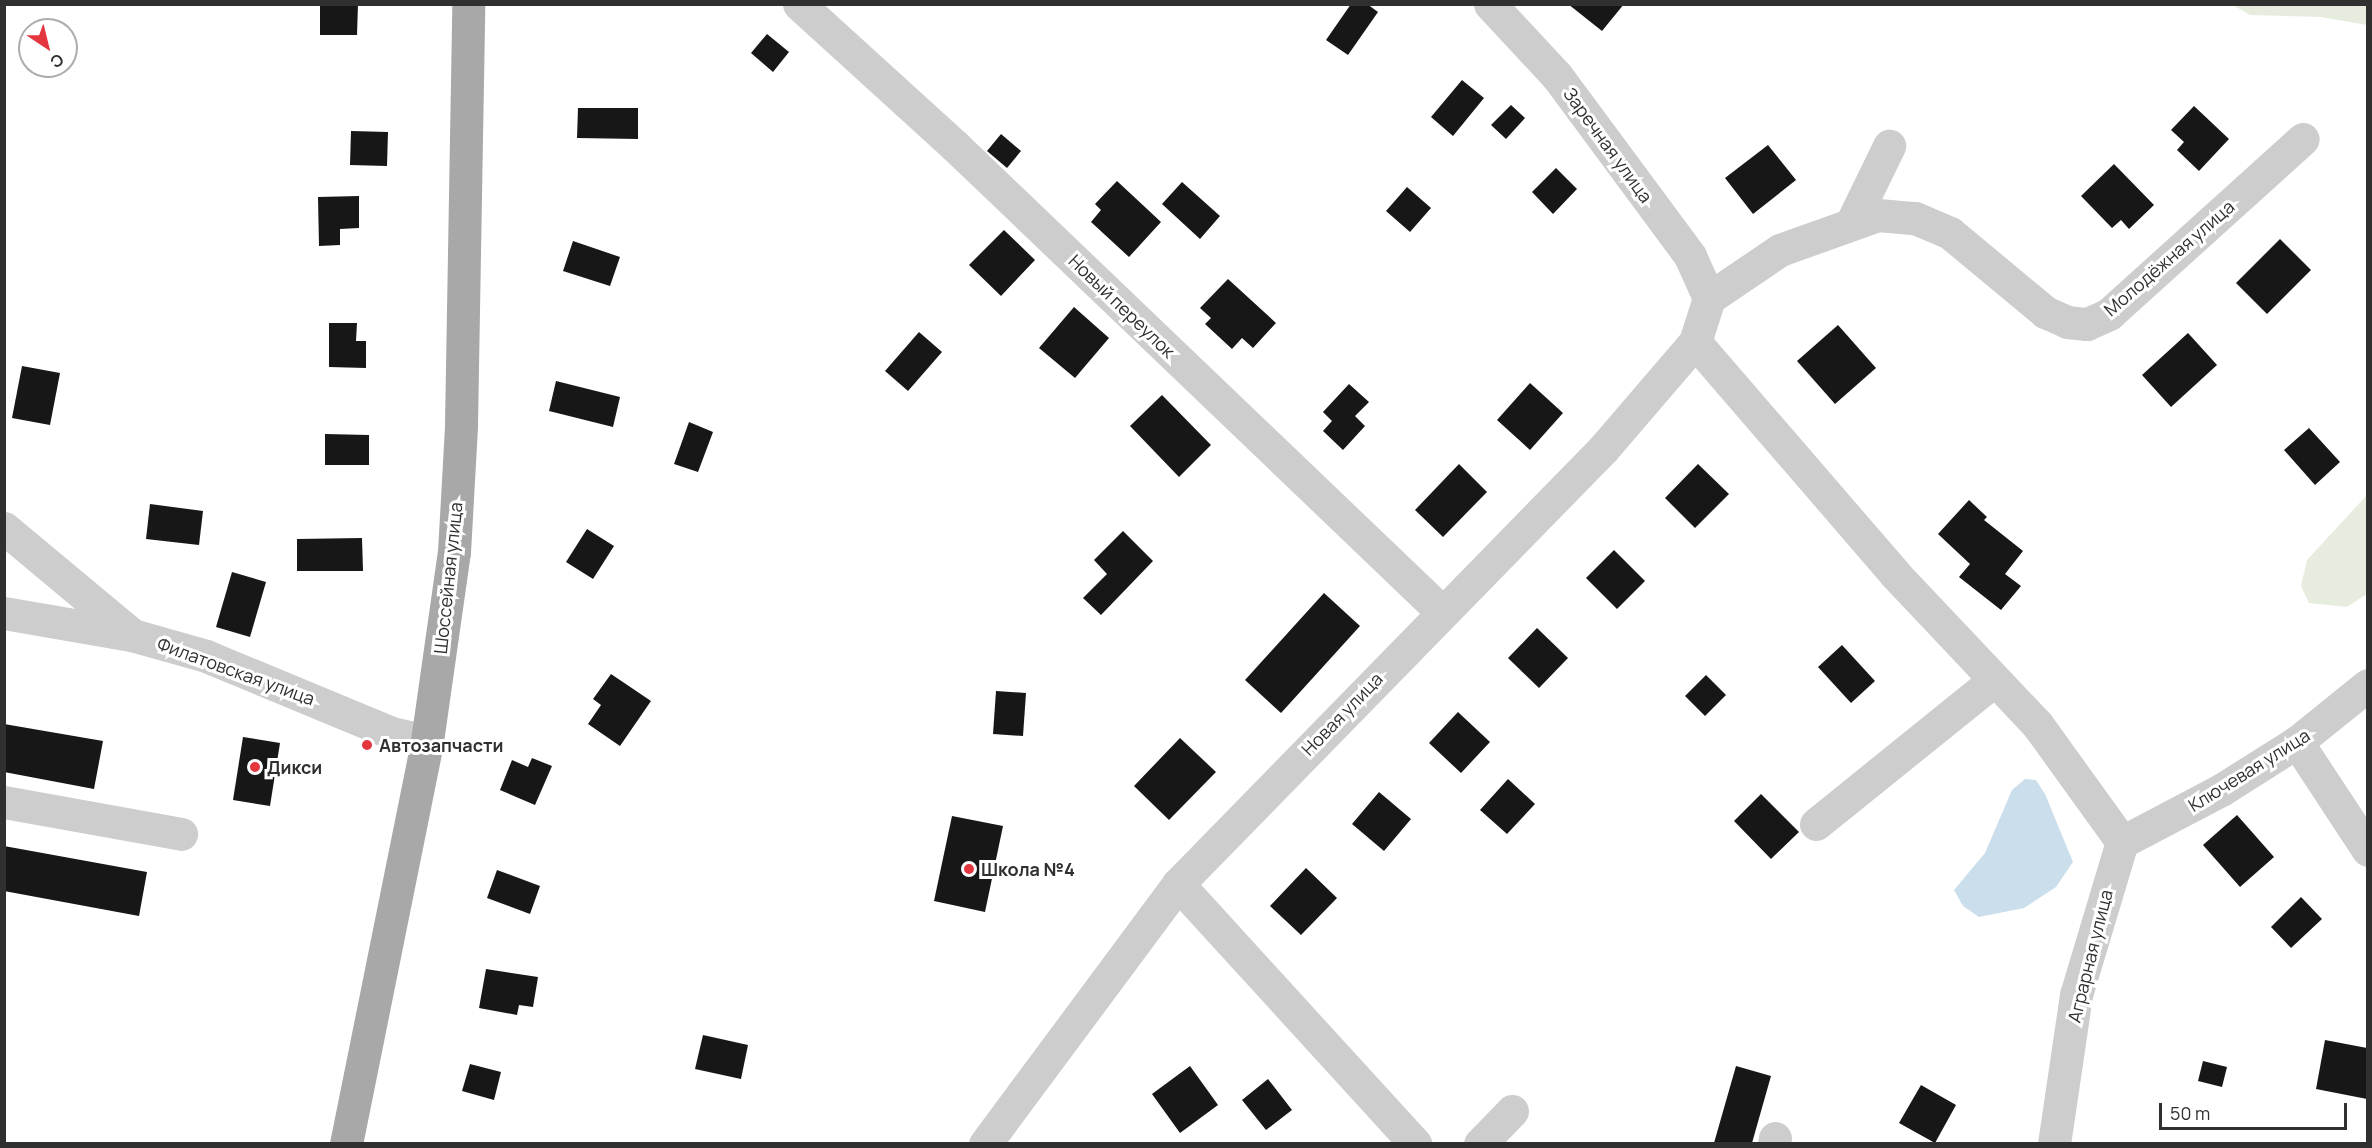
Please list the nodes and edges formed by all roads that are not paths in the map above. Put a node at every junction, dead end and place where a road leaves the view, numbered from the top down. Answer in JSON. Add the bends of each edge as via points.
{"nodes":[{"id":1,"x":468,"y":4,"type":"edge"},
{"id":2,"x":799,"y":4,"type":"edge"},
{"id":3,"x":1490,"y":4,"type":"edge"},
{"id":4,"x":2303,"y":139,"type":"dead end"},
{"id":5,"x":1889,"y":146,"type":"dead end"},
{"id":6,"x":1852,"y":222,"type":"junction"},
{"id":7,"x":1709,"y":298,"type":"junction"},
{"id":8,"x":1695,"y":342,"type":"junction"},
{"id":9,"x":4,"y":528,"type":"edge"},
{"id":10,"x":1441,"y":611,"type":"junction"},
{"id":11,"x":4,"y":613,"type":"edge"},
{"id":12,"x":132,"y":634,"type":"junction"},
{"id":13,"x":1993,"y":681,"type":"junction"},
{"id":14,"x":2367,"y":685,"type":"edge"},
{"id":15,"x":427,"y":741,"type":"junction"},
{"id":16,"x":2297,"y":742,"type":"junction"},
{"id":17,"x":4,"y":802,"type":"edge"},
{"id":18,"x":1816,"y":824,"type":"dead end"},
{"id":19,"x":181,"y":834,"type":"dead end"},
{"id":20,"x":2122,"y":842,"type":"junction"},
{"id":21,"x":2367,"y":850,"type":"edge"},
{"id":22,"x":1178,"y":884,"type":"junction"},
{"id":23,"x":1512,"y":1111,"type":"dead end"},
{"id":24,"x":346,"y":1143,"type":"edge"},
{"id":25,"x":985,"y":1143,"type":"edge"},
{"id":26,"x":1415,"y":1143,"type":"edge"},
{"id":27,"x":1480,"y":1143,"type":"edge"},
{"id":28,"x":2054,"y":1143,"type":"edge"}],
"edges":[{"from":1,"to":15,"type":"main road","name":"Шоссейная улица","via":[[461,437],[454,552]]},
{"from":2,"to":10,"type":"street","name":"Новый переулок","via":[[955,146]]},
{"from":3,"to":7,"type":"street","name":"Заречная улица","via":[[1557,76],[1690,256]]},
{"from":4,"to":6,"type":"street","name":"Молодёжная улица","via":[[2109,314],[2087,324],[2067,322],[2045,312],[1950,233],[1915,218],[1878,215]]},
{"from":5,"to":6,"type":"street"},
{"from":6,"to":7,"type":"street","name":"Молодёжная улица","via":[[1780,250]]},
{"from":7,"to":8,"type":"street","name":"Новая улица"},
{"from":8,"to":10,"type":"street","name":"Новая улица","via":[[1604,448]]},
{"from":8,"to":13,"type":"street"},
{"from":9,"to":12,"type":"street"},
{"from":10,"to":22,"type":"street","name":"Новая улица"},
{"from":11,"to":12,"type":"street","name":"Филатовская улица"},
{"from":12,"to":15,"type":"street","name":"Филатовская улица","via":[[206,656],[392,733]]},
{"from":13,"to":18,"type":"street"},
{"from":13,"to":20,"type":"street","via":[[2037,724]]},
{"from":14,"to":16,"type":"street","name":"Ключевая улица"},
{"from":15,"to":24,"type":"main road","name":"Шоссейная улица"},
{"from":16,"to":20,"type":"street","name":"Ключевая улица","via":[[2221,790]]},
{"from":16,"to":21,"type":"street"},
{"from":17,"to":19,"type":"street"},
{"from":20,"to":28,"type":"street","name":"Аграрная улица","via":[[2076,995]]},
{"from":22,"to":25,"type":"street","name":"Новая улица"},
{"from":22,"to":26,"type":"street"},
{"from":23,"to":27,"type":"street"}]}
